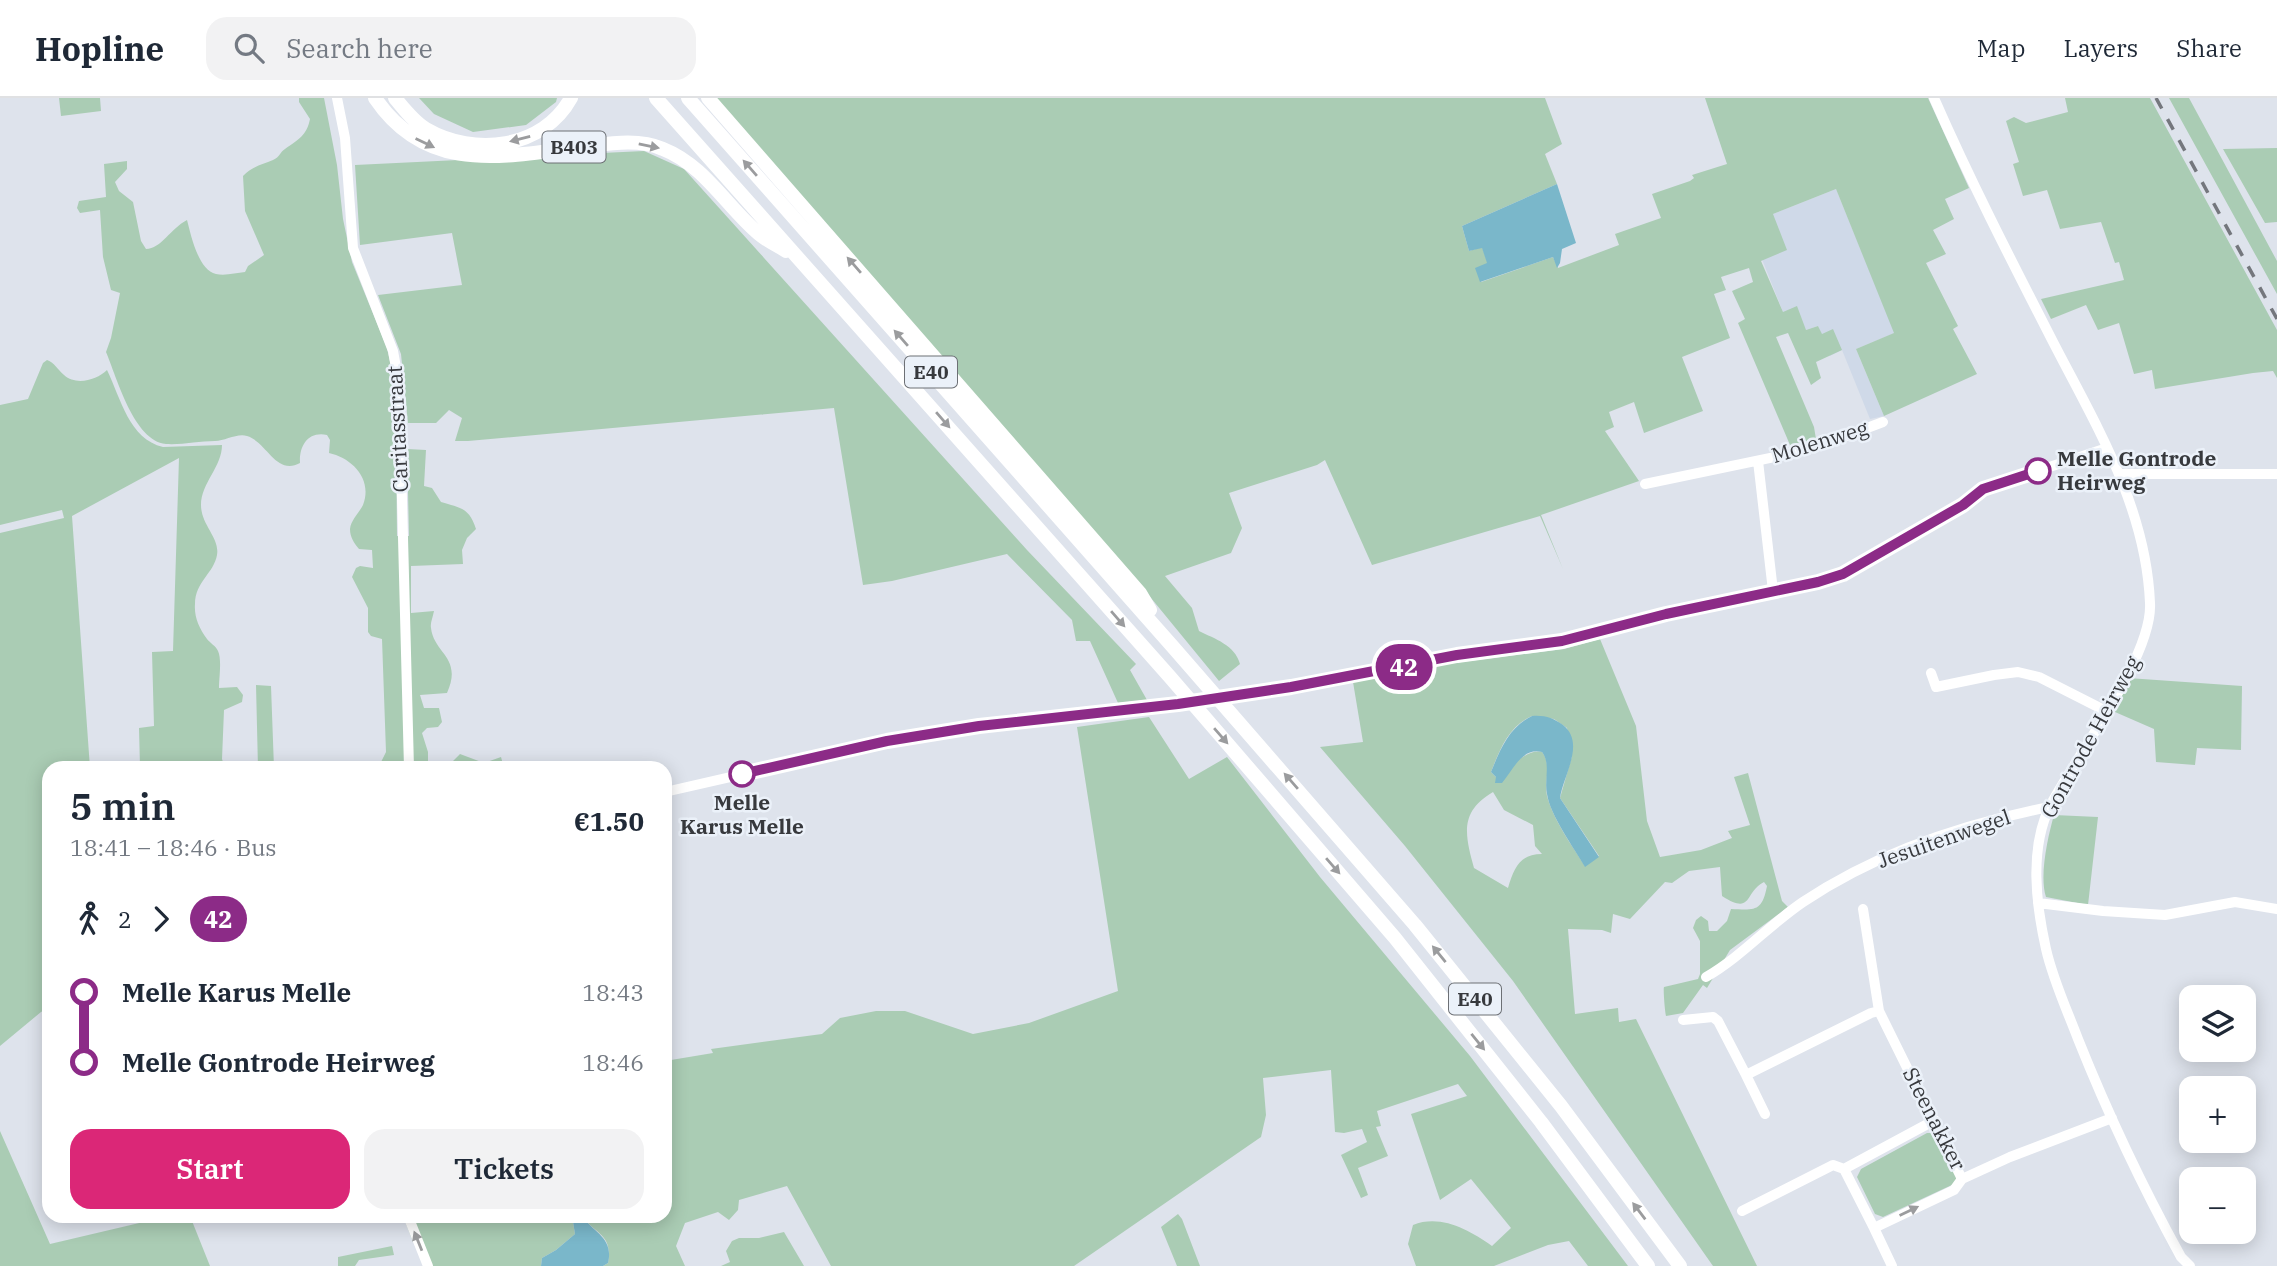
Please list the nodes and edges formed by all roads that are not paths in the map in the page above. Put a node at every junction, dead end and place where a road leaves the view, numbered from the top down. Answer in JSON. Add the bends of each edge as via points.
{"nodes":[{"id":1,"x":337,"y":98,"type":"edge"},
{"id":2,"x":375,"y":98,"type":"edge"},
{"id":3,"x":395,"y":98,"type":"edge"},
{"id":4,"x":571,"y":98,"type":"edge"},
{"id":5,"x":656,"y":98,"type":"edge"},
{"id":6,"x":688,"y":98,"type":"edge"},
{"id":7,"x":708,"y":98,"type":"edge"},
{"id":8,"x":1934,"y":98,"type":"edge"},
{"id":9,"x":800,"y":259,"type":"junction"},
{"id":10,"x":1883,"y":422,"type":"dead end"},
{"id":11,"x":2108,"y":448,"type":"junction"},
{"id":12,"x":1758,"y":461,"type":"junction"},
{"id":13,"x":2121,"y":474,"type":"junction"},
{"id":14,"x":2277,"y":474,"type":"edge"},
{"id":15,"x":1645,"y":484,"type":"dead end"},
{"id":16,"x":1773,"y":591,"type":"junction"},
{"id":17,"x":1173,"y":646,"type":"junction"},
{"id":18,"x":1931,"y":673,"type":"dead end"},
{"id":19,"x":2106,"y":711,"type":"junction"},
{"id":20,"x":409,"y":761,"type":"edge"},
{"id":21,"x":672,"y":790,"type":"edge"},
{"id":22,"x":2049,"y":807,"type":"junction"},
{"id":23,"x":2038,"y":903,"type":"junction"},
{"id":24,"x":1863,"y":909,"type":"dead end"},
{"id":25,"x":2277,"y":909,"type":"edge"},
{"id":26,"x":1706,"y":977,"type":"dead end"},
{"id":27,"x":1879,"y":1012,"type":"junction"},
{"id":28,"x":1683,"y":1020,"type":"dead end"},
{"id":29,"x":1746,"y":1075,"type":"junction"},
{"id":30,"x":1765,"y":1114,"type":"dead end"},
{"id":31,"x":2112,"y":1118,"type":"junction"},
{"id":32,"x":1935,"y":1120,"type":"junction"},
{"id":33,"x":1844,"y":1169,"type":"junction"},
{"id":34,"x":1962,"y":1179,"type":"junction"},
{"id":35,"x":1742,"y":1211,"type":"dead end"},
{"id":36,"x":411,"y":1223,"type":"edge"},
{"id":37,"x":1874,"y":1228,"type":"junction"},
{"id":38,"x":428,"y":1266,"type":"edge"},
{"id":39,"x":1648,"y":1266,"type":"edge"},
{"id":40,"x":1680,"y":1266,"type":"edge"},
{"id":41,"x":1892,"y":1266,"type":"edge"},
{"id":42,"x":2190,"y":1266,"type":"edge"}],
"edges":[{"from":1,"to":20,"type":"street","name":"Caritasstraat","via":[[345,138],[353,248],[393,351],[399,384]]},
{"from":2,"to":9,"type":"highway","number":"B403","one_way":true,"via":[[417,139],[465,156],[527,154],[614,142],[663,149],[703,177],[759,234]]},
{"from":4,"to":3,"type":"highway","number":"B403","one_way":true,"via":[[544,130],[493,144],[460,142],[436,134]]},
{"from":5,"to":9,"type":"highway","number":"E40"},
{"from":17,"to":6,"type":"highway","number":"E40","one_way":true},
{"from":17,"to":7,"type":"highway","one_way":true,"via":[[1140,593]]},
{"from":8,"to":11,"type":"street","name":"Gontrode Heirweg","via":[[1973,186]]},
{"from":9,"to":39,"type":"highway","number":"E40","one_way":true,"via":[[1395,938]]},
{"from":10,"to":12,"type":"street","name":"Molenweg"},
{"from":11,"to":13,"type":"street","name":"Gontrode Heirweg"},
{"from":11,"to":16,"type":"street","via":[[1983,489],[1843,574]]},
{"from":12,"to":15,"type":"street","name":"Molenweg"},
{"from":12,"to":16,"type":"street","name":"Molenweg"},
{"from":13,"to":14,"type":"street"},
{"from":13,"to":19,"type":"street","name":"Gontrode Heirweg","via":[[2143,546],[2150,611],[2135,658]]},
{"from":16,"to":21,"type":"street","via":[[1562,641],[1178,704],[887,741]]},
{"from":40,"to":17,"type":"highway","number":"E40","one_way":true,"via":[[1561,1106],[1415,925]]},
{"from":18,"to":19,"type":"street","via":[[1936,687],[2018,672],[2039,677]]},
{"from":19,"to":22,"type":"street","name":"Gontrode Heirweg"},
{"from":22,"to":23,"type":"street","name":"Gontrode Heirweg","via":[[2039,836]]},
{"from":22,"to":26,"type":"street","name":"Jesuitenwegel","via":[[1898,850],[1852,872],[1786,914]]},
{"from":23,"to":25,"type":"street","via":[[2165,915],[2235,902]]},
{"from":23,"to":31,"type":"street","name":"Gontrode Heirweg","via":[[2046,951],[2061,995]]},
{"from":24,"to":27,"type":"street","name":"Steenakker"},
{"from":27,"to":29,"type":"street"},
{"from":27,"to":32,"type":"street","name":"Steenakker"},
{"from":28,"to":29,"type":"street","via":[[1713,1017],[1718,1021]]},
{"from":29,"to":30,"type":"street"},
{"from":31,"to":34,"type":"street","name":"Steenakker"},
{"from":31,"to":42,"type":"street","name":"Gontrode Heirweg","via":[[2138,1177]]},
{"from":32,"to":33,"type":"street"},
{"from":32,"to":34,"type":"street","name":"Steenakker"},
{"from":33,"to":35,"type":"street","via":[[1833,1165]]},
{"from":33,"to":37,"type":"street"},
{"from":37,"to":34,"type":"street","one_way":true,"via":[[1954,1189]]},
{"from":38,"to":36,"type":"street","one_way":true},
{"from":37,"to":41,"type":"street"}]}
